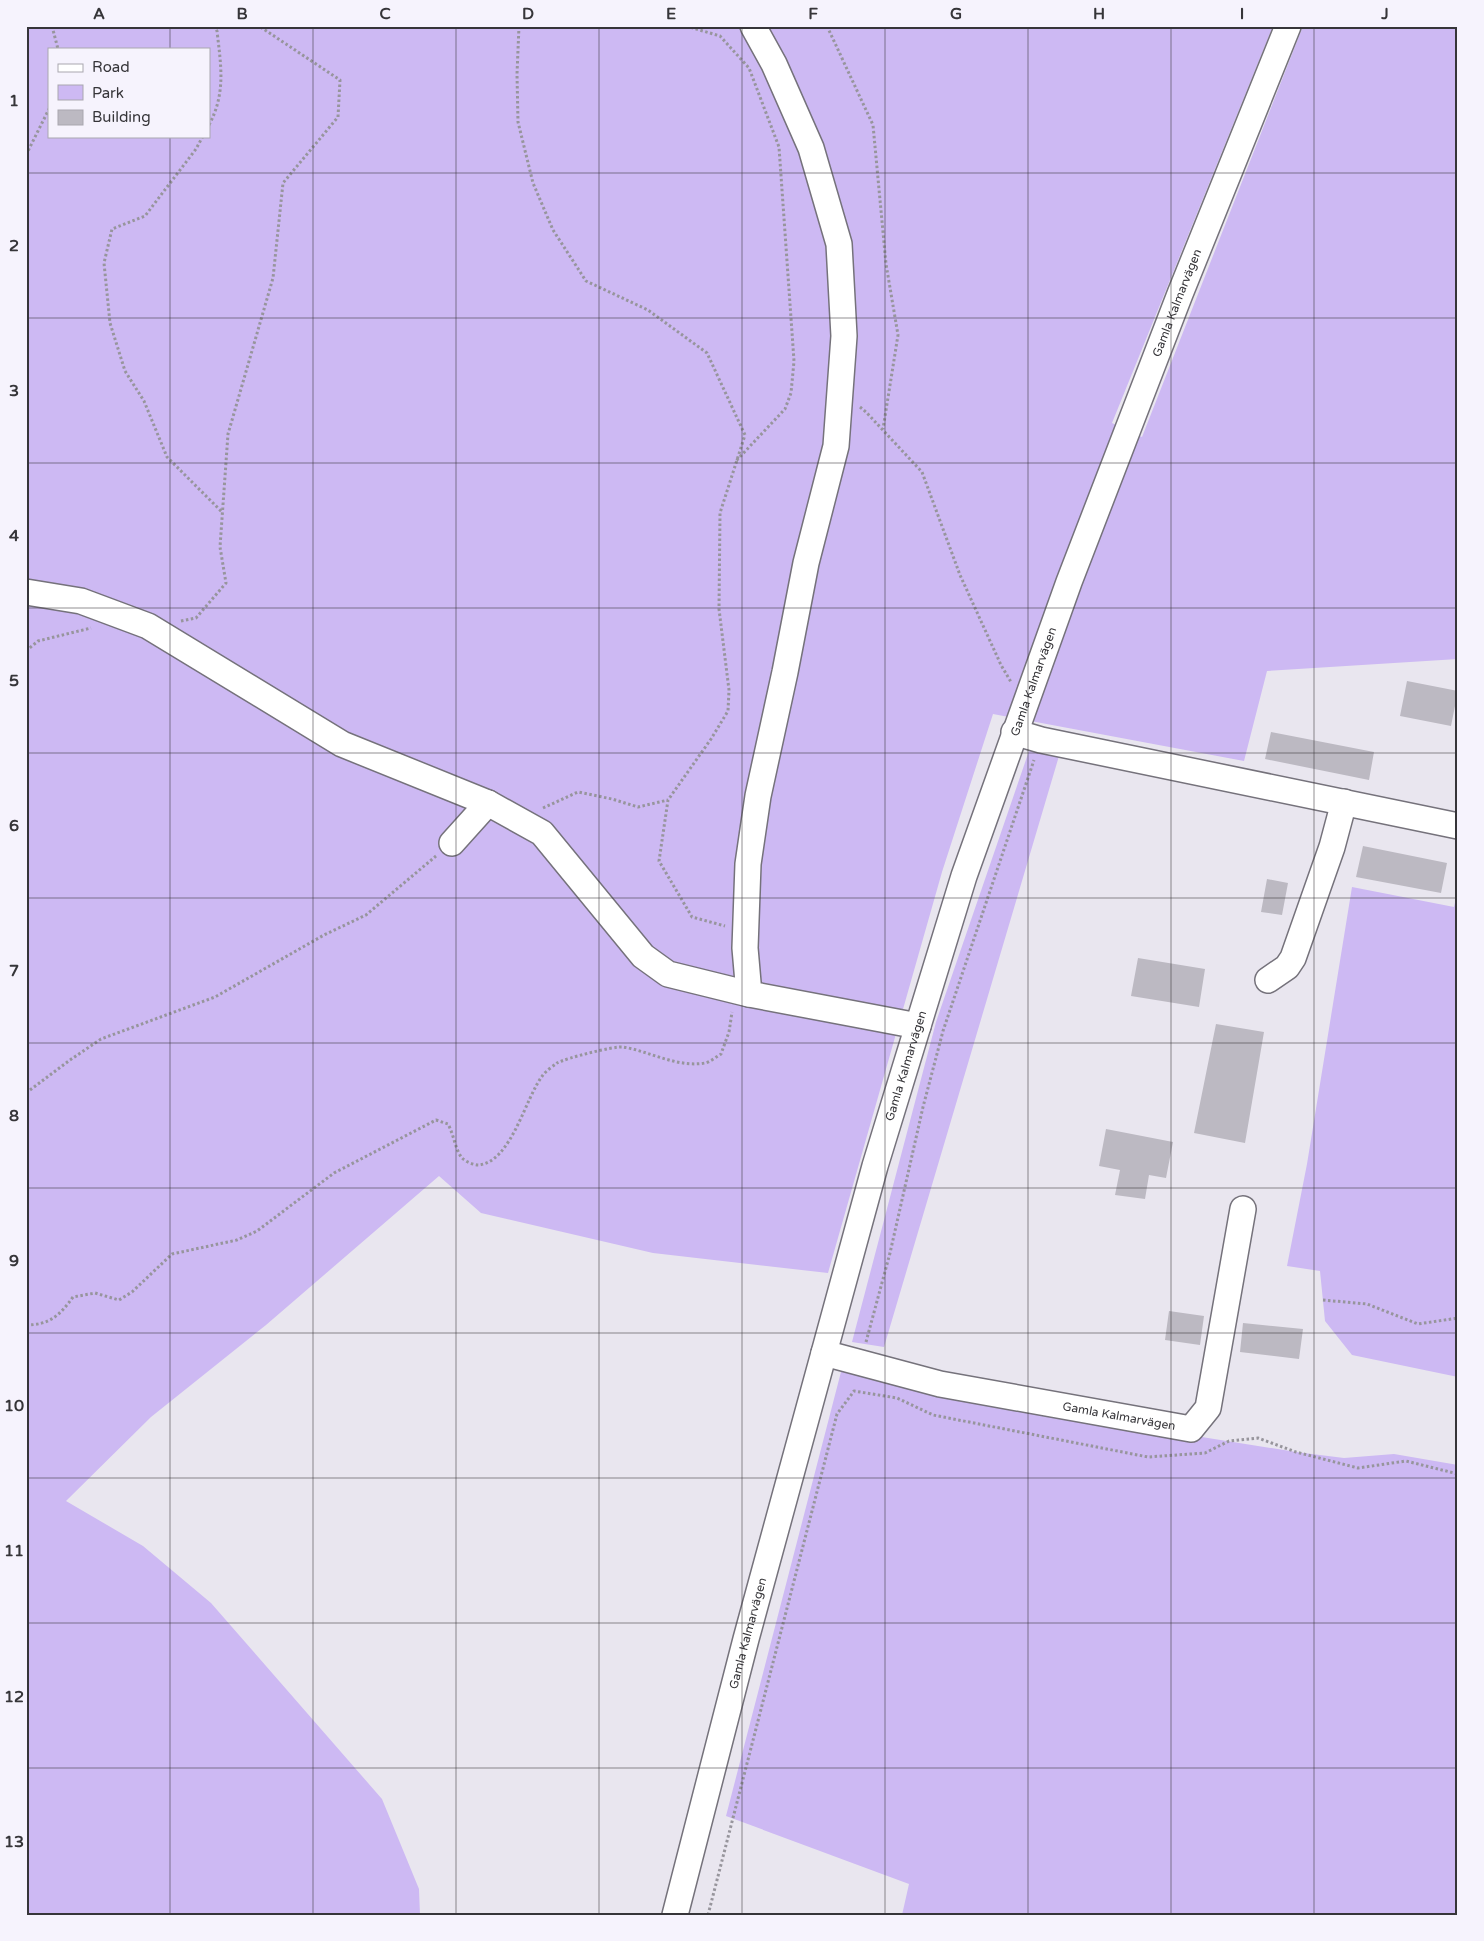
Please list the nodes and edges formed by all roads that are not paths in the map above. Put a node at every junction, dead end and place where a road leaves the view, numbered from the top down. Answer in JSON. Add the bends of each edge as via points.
{"nodes":[{"id":1,"x":753,"y":26,"type":"edge"},
{"id":2,"x":1288,"y":26,"type":"edge"},
{"id":3,"x":26,"y":592,"type":"edge"},
{"id":4,"x":1014,"y":732,"type":"junction"},
{"id":5,"x":1344,"y":802,"type":"junction"},
{"id":6,"x":488,"y":803,"type":"junction"},
{"id":7,"x":1458,"y":826,"type":"edge"},
{"id":8,"x":452,"y":843,"type":"road end"},
{"id":9,"x":1268,"y":980,"type":"dead end"},
{"id":10,"x":742,"y":992,"type":"junction"},
{"id":11,"x":918,"y":1026,"type":"junction"},
{"id":12,"x":1243,"y":1209,"type":"dead end"},
{"id":13,"x":824,"y":1353,"type":"junction"},
{"id":14,"x":676,"y":1915,"type":"edge"}],
"edges":[{"from":1,"to":10,"type":"street","via":[[774,64],[811,148],[839,244],[844,336],[836,446],[806,563],[758,796],[748,864]]},
{"from":2,"to":4,"type":"street","name":"Gamla Kalmarvägen","via":[[1180,294]]},
{"from":3,"to":6,"type":"street","via":[[81,601],[148,626],[342,744]]},
{"from":4,"to":5,"type":"street"},
{"from":4,"to":11,"type":"street","name":"Gamla Kalmarvägen","via":[[964,876]]},
{"from":5,"to":7,"type":"street"},
{"from":5,"to":9,"type":"street","via":[[1332,847],[1293,958],[1287,967]]},
{"from":6,"to":8,"type":"street"},
{"from":6,"to":10,"type":"street","via":[[542,833],[643,956],[668,974]]},
{"from":10,"to":11,"type":"street"},
{"from":11,"to":13,"type":"street","name":"Gamla Kalmarvägen","via":[[875,1166]]},
{"from":12,"to":13,"type":"street","name":"Gamla Kalmarvägen","via":[[1208,1408],[1191,1429],[940,1384]]},
{"from":13,"to":14,"type":"street","name":"Gamla Kalmarvägen","via":[[746,1639]]}]}
